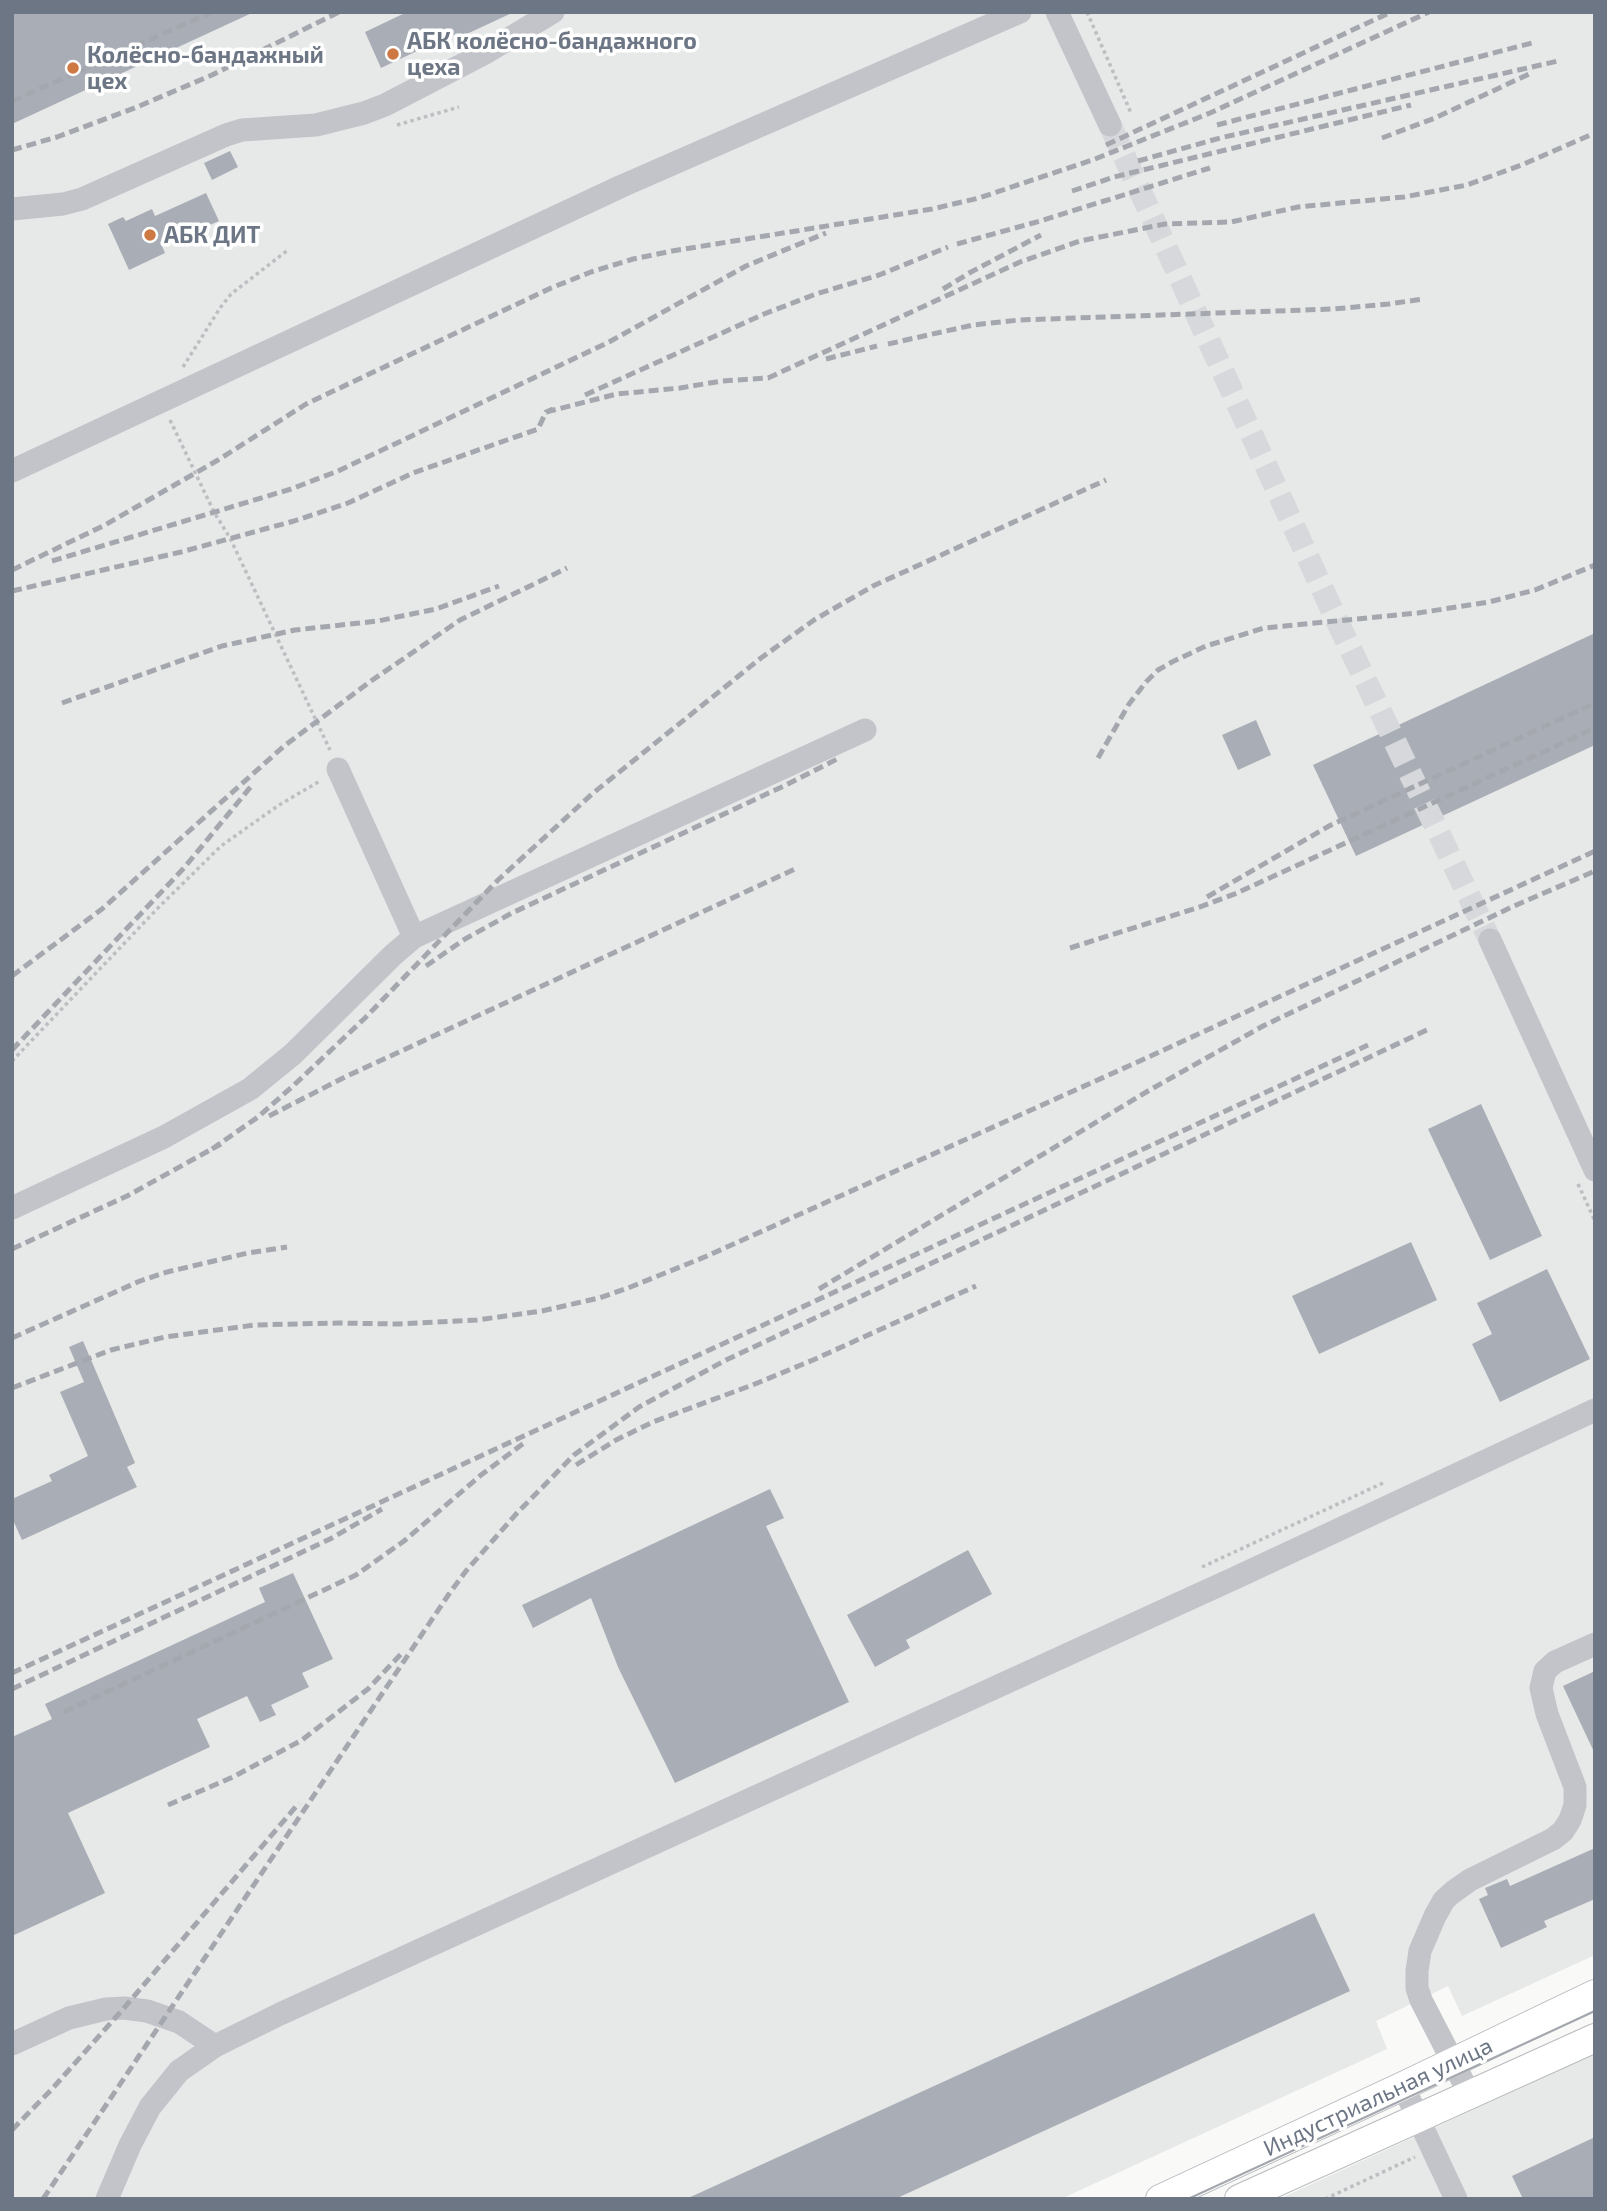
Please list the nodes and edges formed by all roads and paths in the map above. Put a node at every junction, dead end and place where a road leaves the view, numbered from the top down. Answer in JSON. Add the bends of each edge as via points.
{"nodes":[{"id":1,"x":553,"y":12,"type":"edge"},
{"id":2,"x":1020,"y":12,"type":"edge"},
{"id":3,"x":1057,"y":12,"type":"edge"},
{"id":4,"x":1088,"y":13,"type":"edge"},
{"id":5,"x":1132,"y":115,"type":"dead end"},
{"id":6,"x":1110,"y":125,"type":"tunnel mouth"},
{"id":7,"x":12,"y":209,"type":"edge"},
{"id":8,"x":288,"y":250,"type":"dead end"},
{"id":9,"x":180,"y":371,"type":"dead end"},
{"id":10,"x":170,"y":420,"type":"dead end"},
{"id":11,"x":12,"y":471,"type":"edge"},
{"id":12,"x":865,"y":730,"type":"dead end"},
{"id":13,"x":338,"y":769,"type":"junction"},
{"id":14,"x":414,"y":937,"type":"junction"},
{"id":15,"x":1490,"y":940,"type":"tunnel mouth"},
{"id":16,"x":12,"y":1061,"type":"edge"},
{"id":17,"x":1595,"y":1170,"type":"edge"},
{"id":18,"x":12,"y":1208,"type":"edge"},
{"id":19,"x":1592,"y":1418,"type":"edge"},
{"id":20,"x":1595,"y":1644,"type":"edge"},
{"id":21,"x":1595,"y":1994,"type":"edge"},
{"id":22,"x":1595,"y":2038,"type":"edge"},
{"id":23,"x":12,"y":2044,"type":"edge"},
{"id":24,"x":215,"y":2046,"type":"junction"},
{"id":25,"x":1454,"y":2062,"type":"junction"},
{"id":26,"x":1403,"y":2086,"type":"junction"},
{"id":27,"x":1470,"y":2095,"type":"junction"},
{"id":28,"x":1418,"y":2118,"type":"junction"},
{"id":29,"x":1432,"y":2149,"type":"junction"},
{"id":30,"x":107,"y":2199,"type":"edge"},
{"id":31,"x":1160,"y":2199,"type":"edge"},
{"id":32,"x":1240,"y":2199,"type":"edge"},
{"id":33,"x":1325,"y":2199,"type":"edge"},
{"id":34,"x":1456,"y":2199,"type":"edge"}],
"edges":[{"from":1,"to":7,"type":"lane","via":[[487,52],[364,113],[316,125],[242,130],[82,199]]},
{"from":2,"to":11,"type":"lane","via":[[622,186]]},
{"from":3,"to":6,"type":"lane"},
{"from":4,"to":5,"type":"path"},
{"from":8,"to":9,"type":"path","via":[[231,294]]},
{"from":10,"to":13,"type":"path"},
{"from":12,"to":14,"type":"lane"},
{"from":13,"to":14,"type":"lane"},
{"from":13,"to":16,"type":"path","via":[[221,846]]},
{"from":14,"to":18,"type":"lane","via":[[293,1054],[250,1089],[164,1137]]},
{"from":15,"to":17,"type":"lane"},
{"from":19,"to":24,"type":"lane"},
{"from":20,"to":25,"type":"lane","via":[[1555,1662],[1545,1671],[1541,1688],[1575,1787],[1570,1820],[1553,1839],[1453,1892],[1435,1916],[1420,1951],[1421,2000]]},
{"from":21,"to":25,"type":"main road","name":"Индустриальная улица"},
{"from":22,"to":27,"type":"main road","name":"Индустриальная улица"},
{"from":23,"to":24,"type":"lane","via":[[69,2018],[124,2008],[179,2022]]},
{"from":24,"to":30,"type":"lane","via":[[179,2071],[150,2107]]},
{"from":25,"to":26,"type":"main road","name":"Индустриальная улица"},
{"from":25,"to":27,"type":"lane"},
{"from":26,"to":28,"type":"lane"},
{"from":26,"to":31,"type":"main road","name":"Индустриальная улица"},
{"from":27,"to":28,"type":"main road","name":"Индустриальная улица"},
{"from":28,"to":29,"type":"lane"},
{"from":28,"to":32,"type":"main road","name":"Индустриальная улица"},
{"from":29,"to":33,"type":"path"},
{"from":29,"to":34,"type":"lane"}]}
